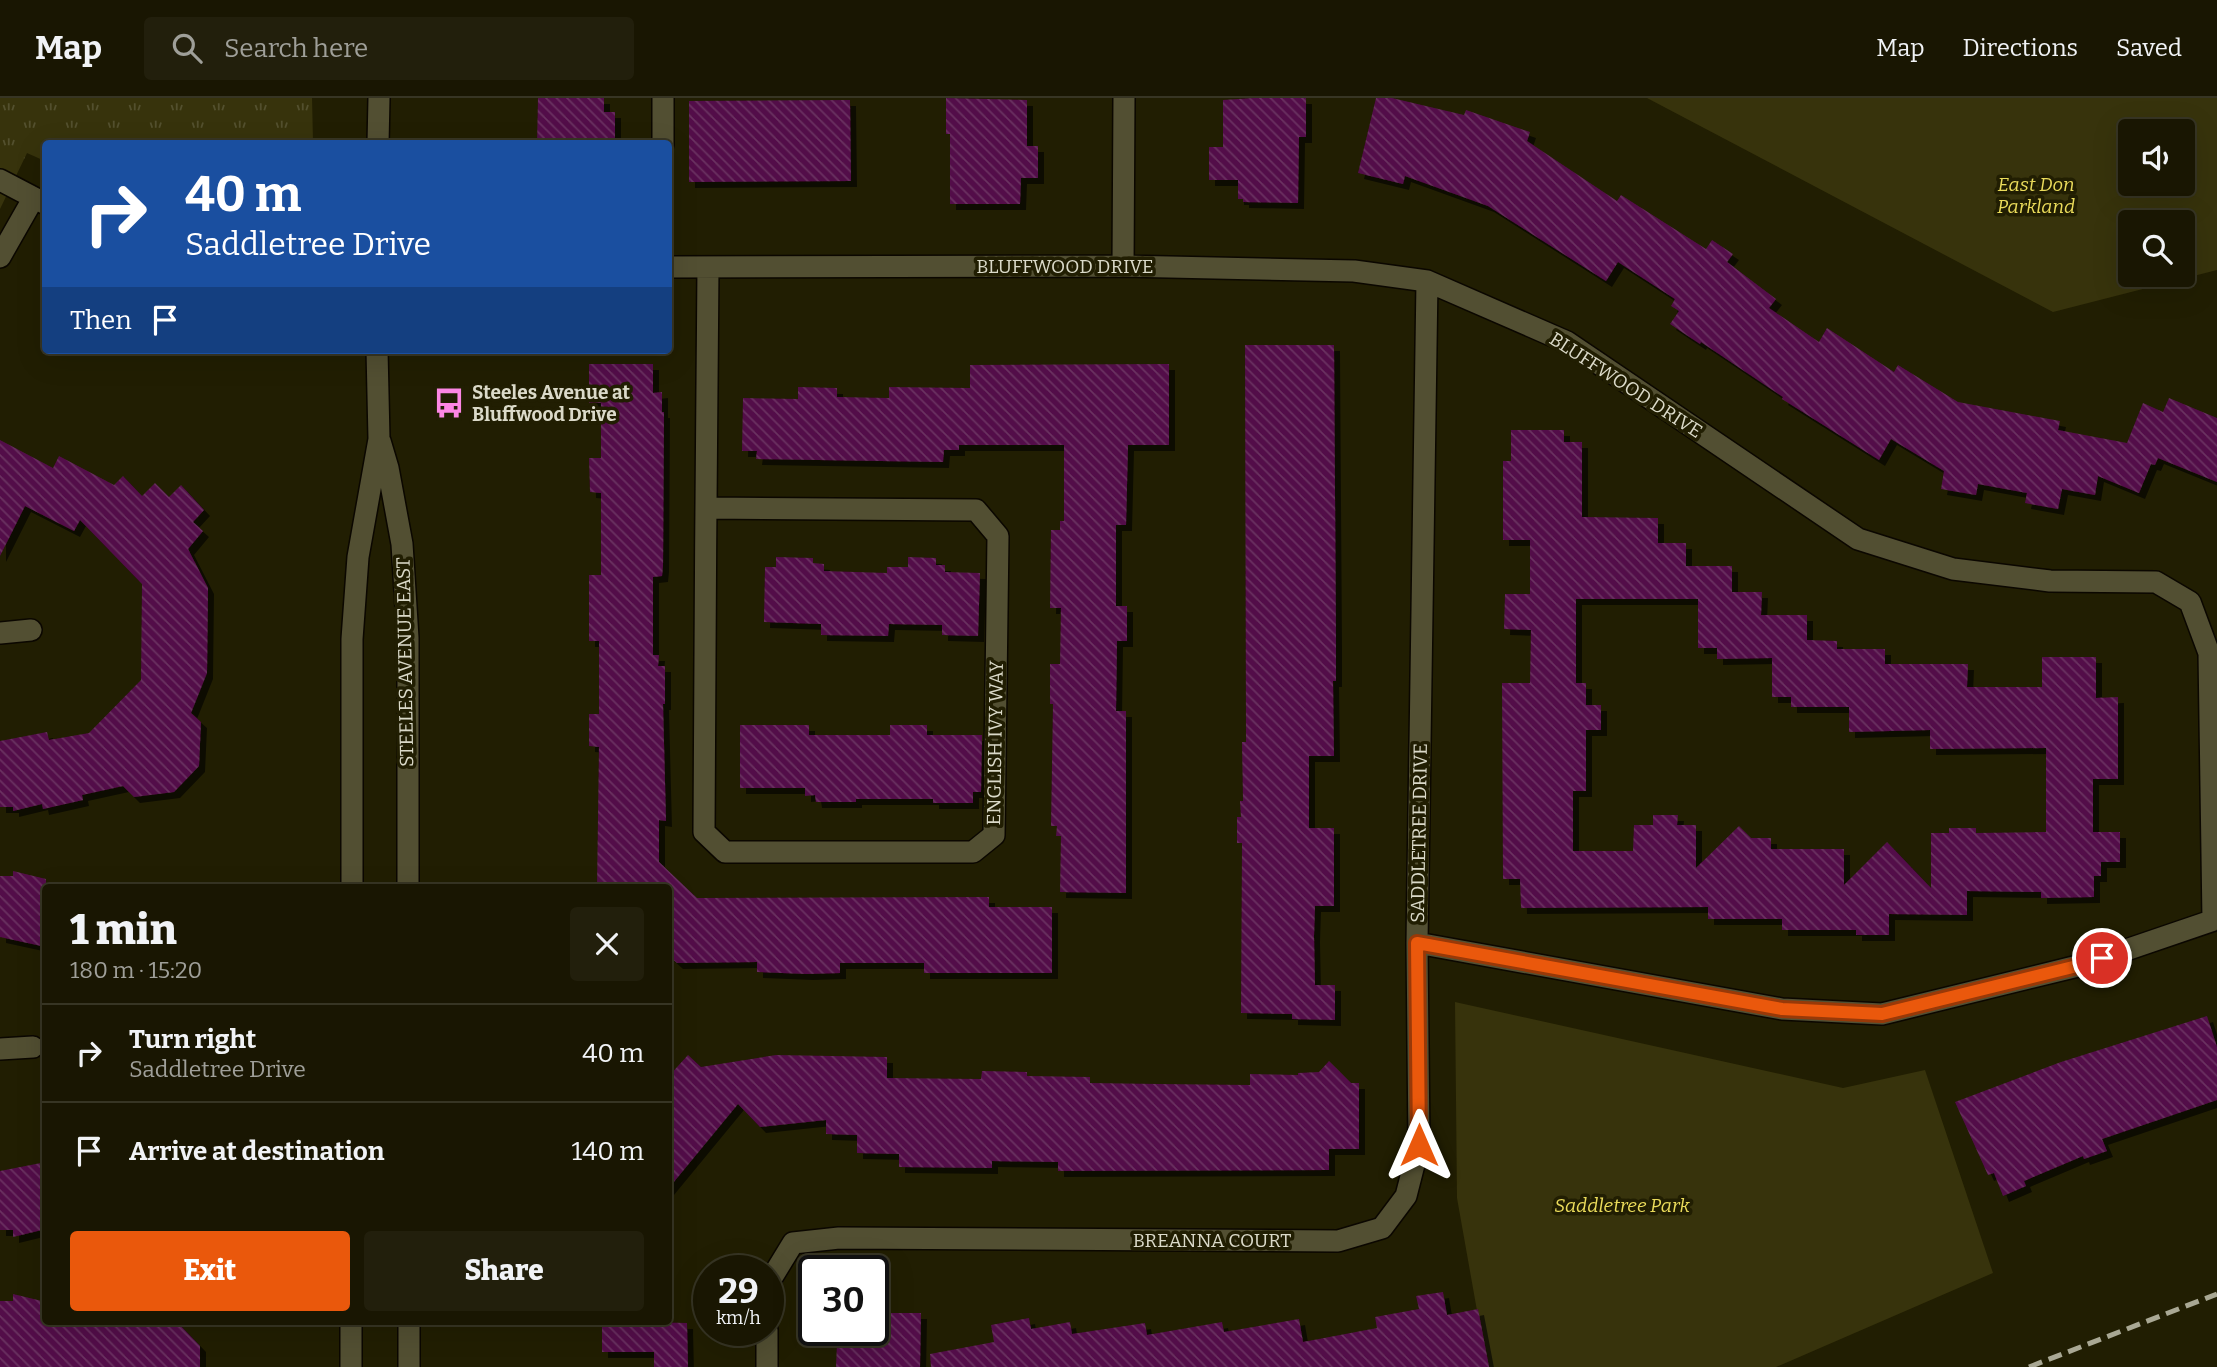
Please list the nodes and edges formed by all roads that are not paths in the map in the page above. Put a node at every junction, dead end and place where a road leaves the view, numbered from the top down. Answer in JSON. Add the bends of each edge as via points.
{"nodes":[{"id":1,"x":379,"y":98,"type":"edge"},
{"id":2,"x":663,"y":98,"type":"edge"},
{"id":3,"x":1124,"y":98,"type":"edge"},
{"id":4,"x":378,"y":140,"type":"edge"},
{"id":5,"x":663,"y":140,"type":"edge"},
{"id":6,"x":0,"y":180,"type":"edge"},
{"id":7,"x":39,"y":201,"type":"edge"},
{"id":8,"x":0,"y":257,"type":"edge"},
{"id":9,"x":1123,"y":266,"type":"junction"},
{"id":10,"x":672,"y":267,"type":"edge"},
{"id":11,"x":708,"y":267,"type":"junction"},
{"id":12,"x":1427,"y":281,"type":"junction"},
{"id":13,"x":377,"y":354,"type":"edge"},
{"id":14,"x":379,"y":439,"type":"junction"},
{"id":15,"x":706,"y":508,"type":"junction"},
{"id":16,"x":31,"y":629,"type":"dead end"},
{"id":17,"x":0,"y":633,"type":"edge"},
{"id":18,"x":352,"y":884,"type":"edge"},
{"id":19,"x":408,"y":884,"type":"edge"},
{"id":20,"x":2215,"y":919,"type":"edge"},
{"id":21,"x":1417,"y":943,"type":"junction"},
{"id":22,"x":33,"y":1047,"type":"dead end"},
{"id":23,"x":0,"y":1049,"type":"edge"},
{"id":24,"x":784,"y":1258,"type":"edge"},
{"id":25,"x":351,"y":1325,"type":"edge"},
{"id":26,"x":409,"y":1325,"type":"edge"},
{"id":27,"x":767,"y":1346,"type":"edge"},
{"id":28,"x":351,"y":1367,"type":"edge"},
{"id":29,"x":409,"y":1367,"type":"edge"},
{"id":30,"x":766,"y":1367,"type":"edge"}],
"edges":[{"from":1,"to":4,"type":"street"},
{"from":2,"to":5,"type":"street"},
{"from":3,"to":9,"type":"street"},
{"from":6,"to":7,"type":"street"},
{"from":7,"to":8,"type":"street"},
{"from":9,"to":11,"type":"street","name":"BLUFFWOOD DRIVE"},
{"from":9,"to":12,"type":"street","name":"BLUFFWOOD DRIVE","via":[[1354,271]]},
{"from":10,"to":11,"type":"street","name":"BLUFFWOOD DRIVE"},
{"from":11,"to":15,"type":"street","name":"ENGLISH IVY WAY"},
{"from":12,"to":20,"type":"street","name":"BLUFFWOOD DRIVE","via":[[1567,342],[1858,539],[1953,569],[2050,581],[2157,582],[2190,602],[2208,653]]},
{"from":12,"to":21,"type":"street","name":"SADDLETREE DRIVE"},
{"from":13,"to":14,"type":"street","name":"STEELES AVENUE EAST"},
{"from":14,"to":18,"type":"street","name":"STEELES AVENUE EAST","via":[[358,557],[352,639]]},
{"from":14,"to":19,"type":"street","name":"STEELES AVENUE EAST","via":[[402,544],[408,638]]},
{"from":15,"to":15,"type":"street","name":"ENGLISH IVY WAY","via":[[704,832],[725,852],[973,852],[994,835],[998,536],[976,510]]},
{"from":16,"to":17,"type":"street"},
{"from":20,"to":21,"type":"street","name":"SADDLETREE DRIVE","via":[[2081,965],[1882,1014],[1782,1009]]},
{"from":21,"to":24,"type":"street","name":"BREANNA COURT","via":[[1419,1145],[1406,1196],[1382,1228],[1338,1241],[839,1238],[793,1243]]},
{"from":22,"to":23,"type":"street"},
{"from":25,"to":28,"type":"street"},
{"from":26,"to":29,"type":"street"},
{"from":27,"to":30,"type":"street"}]}
